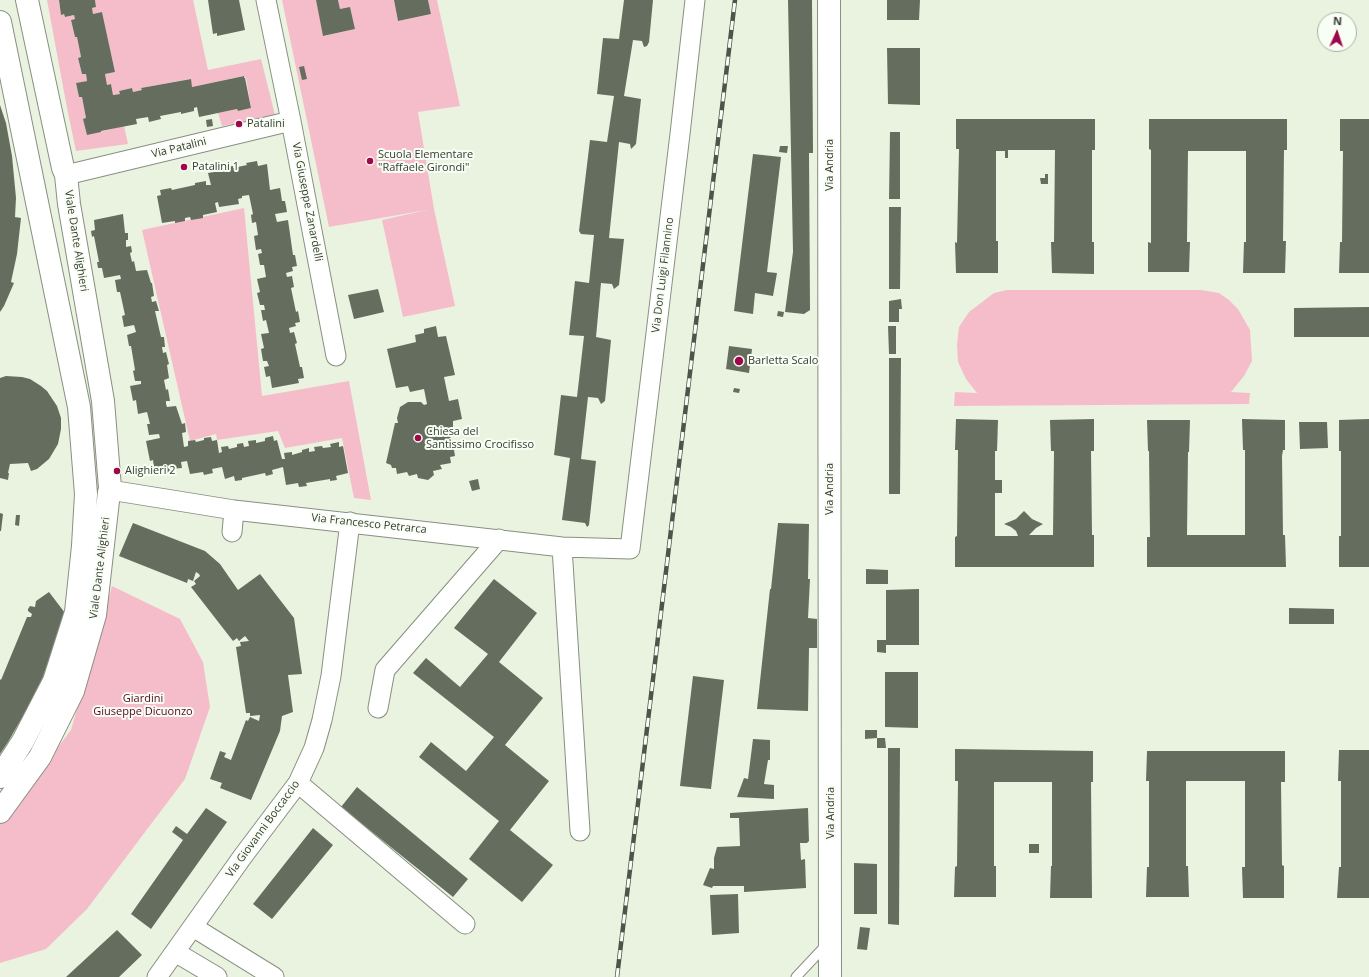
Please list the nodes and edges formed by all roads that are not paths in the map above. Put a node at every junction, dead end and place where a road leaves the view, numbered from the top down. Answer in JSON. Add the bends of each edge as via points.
{"nodes":[{"id":1,"x":27,"y":0,"type":"edge"},
{"id":2,"x":266,"y":0,"type":"edge"},
{"id":3,"x":695,"y":0,"type":"edge"},
{"id":4,"x":829,"y":0,"type":"edge"},
{"id":5,"x":0,"y":22,"type":"edge"},
{"id":6,"x":292,"y":121,"type":"junction"},
{"id":7,"x":65,"y":176,"type":"junction"},
{"id":8,"x":33,"y":183,"type":"junction"},
{"id":9,"x":336,"y":356,"type":"dead end"},
{"id":10,"x":85,"y":490,"type":"junction"},
{"id":11,"x":110,"y":490,"type":"junction"},
{"id":12,"x":234,"y":510,"type":"junction"},
{"id":13,"x":350,"y":522,"type":"junction"},
{"id":14,"x":232,"y":532,"type":"dead end"},
{"id":15,"x":499,"y":539,"type":"junction"},
{"id":16,"x":562,"y":547,"type":"junction"},
{"id":17,"x":630,"y":549,"type":"joint"},
{"id":18,"x":378,"y":708,"type":"dead end"},
{"id":19,"x":0,"y":777,"type":"edge"},
{"id":20,"x":298,"y":783,"type":"junction"},
{"id":21,"x":0,"y":812,"type":"edge"},
{"id":22,"x":580,"y":831,"type":"dead end"},
{"id":23,"x":465,"y":924,"type":"dead end"},
{"id":24,"x":193,"y":927,"type":"junction"},
{"id":25,"x":831,"y":940,"type":"junction"},
{"id":26,"x":175,"y":952,"type":"junction"},
{"id":27,"x":157,"y":977,"type":"edge"},
{"id":28,"x":217,"y":977,"type":"edge"},
{"id":29,"x":274,"y":977,"type":"edge"},
{"id":30,"x":796,"y":977,"type":"edge"},
{"id":31,"x":830,"y":977,"type":"edge"}],
"edges":[{"from":1,"to":7,"type":"street","name":"Viale Dante Alighieri"},
{"from":2,"to":6,"type":"street","name":"Via Giuseppe Zanardelli"},
{"from":3,"to":17,"type":"street","name":"Via Don Luigi Filannino"},
{"from":4,"to":25,"type":"street","name":"Via Andria"},
{"from":5,"to":8,"type":"street","name":"Viale Dante Alighieri"},
{"from":6,"to":7,"type":"street","name":"Via Patalini"},
{"from":6,"to":9,"type":"street","name":"Via Giuseppe Zanardelli"},
{"from":7,"to":8,"type":"street","via":[[52,164],[46,164],[37,169]]},
{"from":7,"to":11,"type":"street","name":"Viale Dante Alighieri","via":[[103,401]]},
{"from":8,"to":10,"type":"street","name":"Viale Dante Alighieri","via":[[79,407]]},
{"from":10,"to":11,"type":"street","via":[[89,480],[96,476],[106,480]]},
{"from":10,"to":19,"type":"street","name":"Viale Dante Alighieri","via":[[83,546],[76,612],[54,681]]},
{"from":11,"to":12,"type":"street","name":"Via Francesco Petrarca"},
{"from":11,"to":21,"type":"street","name":"Viale Dante Alighieri","via":[[95,615],[73,691],[40,757]]},
{"from":12,"to":13,"type":"street","name":"Via Francesco Petrarca"},
{"from":12,"to":14,"type":"street"},
{"from":13,"to":15,"type":"street","name":"Via Francesco Petrarca"},
{"from":13,"to":20,"type":"street","name":"Via Giovanni Boccaccio","via":[[333,614],[331,676],[314,748]]},
{"from":15,"to":16,"type":"street","name":"Via Francesco Petrarca"},
{"from":15,"to":18,"type":"street","via":[[385,670]]},
{"from":16,"to":17,"type":"street","name":"Via Francesco Petrarca"},
{"from":16,"to":22,"type":"street"},
{"from":20,"to":23,"type":"street"},
{"from":20,"to":24,"type":"street","name":"Via Giovanni Boccaccio"},
{"from":24,"to":26,"type":"street","name":"Via Giovanni Boccaccio"},
{"from":24,"to":29,"type":"street"},
{"from":25,"to":30,"type":"lane"},
{"from":25,"to":31,"type":"street","name":"Via Andria"},
{"from":26,"to":27,"type":"street","name":"Via Giovanni Boccaccio"},
{"from":26,"to":28,"type":"street"}]}
